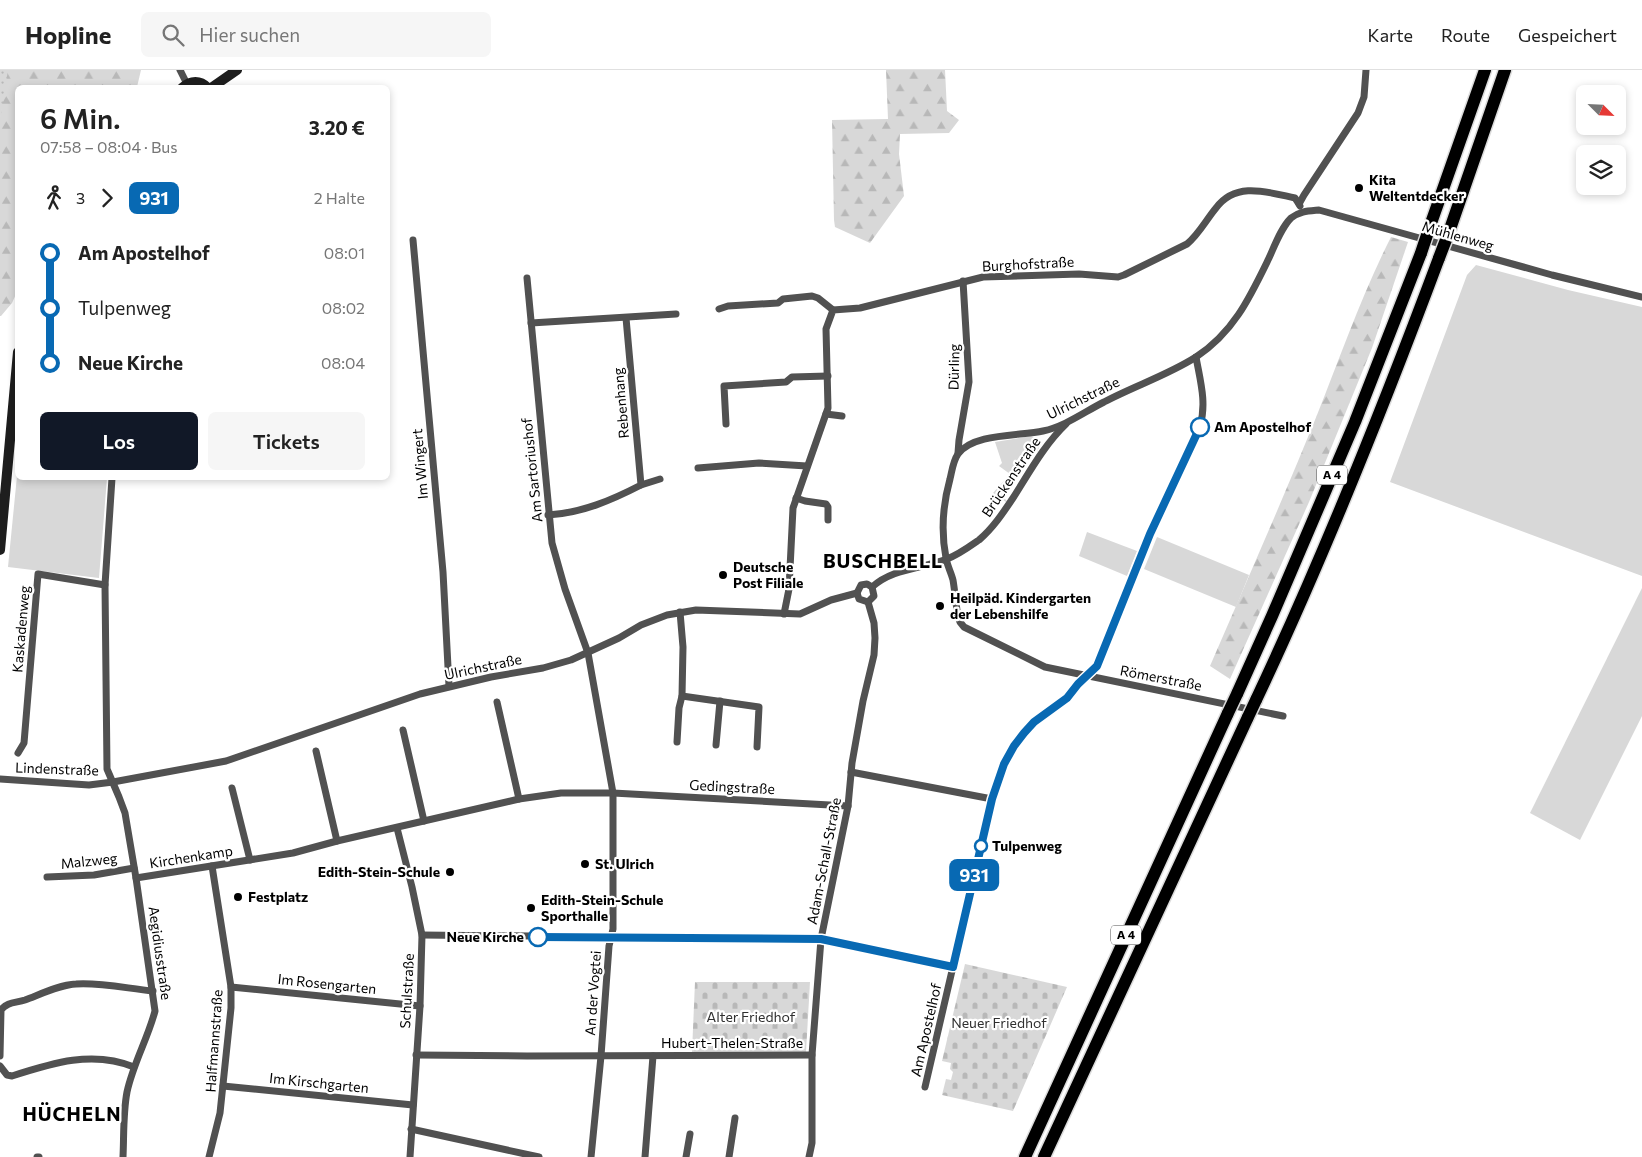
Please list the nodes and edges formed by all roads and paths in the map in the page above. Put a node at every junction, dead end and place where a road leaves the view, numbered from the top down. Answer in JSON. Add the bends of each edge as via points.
{"nodes":[{"id":1,"x":180,"y":70,"type":"edge"},
{"id":2,"x":237,"y":70,"type":"edge"},
{"id":3,"x":1366,"y":70,"type":"edge"},
{"id":4,"x":1485,"y":70,"type":"edge"},
{"id":5,"x":1505,"y":70,"type":"edge"},
{"id":6,"x":185,"y":85,"type":"edge"},
{"id":7,"x":188,"y":85,"type":"edge"},
{"id":8,"x":205,"y":85,"type":"edge"},
{"id":9,"x":214,"y":85,"type":"edge"},
{"id":10,"x":1300,"y":208,"type":"junction"},
{"id":11,"x":412,"y":240,"type":"dead end"},
{"id":12,"x":527,"y":278,"type":"dead end"},
{"id":13,"x":963,"y":281,"type":"junction"},
{"id":14,"x":1642,"y":297,"type":"edge"},
{"id":15,"x":719,"y":308,"type":"dead end"},
{"id":16,"x":833,"y":310,"type":"junction"},
{"id":17,"x":676,"y":314,"type":"dead end"},
{"id":18,"x":626,"y":318,"type":"junction"},
{"id":19,"x":531,"y":323,"type":"junction"},
{"id":20,"x":1196,"y":357,"type":"junction"},
{"id":21,"x":828,"y":376,"type":"junction"},
{"id":22,"x":15,"y":385,"type":"edge"},
{"id":23,"x":826,"y":414,"type":"junction"},
{"id":24,"x":842,"y":416,"type":"dead end"},
{"id":25,"x":1068,"y":422,"type":"junction"},
{"id":26,"x":726,"y":424,"type":"dead end"},
{"id":27,"x":1035,"y":432,"type":"junction"},
{"id":28,"x":1047,"y":446,"type":"junction"},
{"id":29,"x":958,"y":453,"type":"junction"},
{"id":30,"x":807,"y":466,"type":"junction"},
{"id":31,"x":698,"y":468,"type":"dead end"},
{"id":32,"x":660,"y":479,"type":"dead end"},
{"id":33,"x":112,"y":480,"type":"edge"},
{"id":34,"x":641,"y":485,"type":"junction"},
{"id":35,"x":796,"y":498,"type":"junction"},
{"id":36,"x":548,"y":515,"type":"junction"},
{"id":37,"x":828,"y":520,"type":"dead end"},
{"id":38,"x":0,"y":550,"type":"edge"},
{"id":39,"x":946,"y":560,"type":"junction"},
{"id":40,"x":105,"y":585,"type":"junction"},
{"id":41,"x":872,"y":588,"type":"junction"},
{"id":42,"x":857,"y":593,"type":"junction"},
{"id":43,"x":868,"y":602,"type":"junction"},
{"id":44,"x":680,"y":612,"type":"junction"},
{"id":45,"x":784,"y":614,"type":"junction"},
{"id":46,"x":588,"y":653,"type":"junction"},
{"id":47,"x":1087,"y":676,"type":"junction"},
{"id":48,"x":449,"y":686,"type":"junction"},
{"id":49,"x":682,"y":696,"type":"junction"},
{"id":50,"x":720,"y":701,"type":"junction"},
{"id":51,"x":497,"y":702,"type":"dead end"},
{"id":52,"x":1283,"y":716,"type":"dead end"},
{"id":53,"x":403,"y":730,"type":"dead end"},
{"id":54,"x":677,"y":742,"type":"dead end"},
{"id":55,"x":716,"y":745,"type":"dead end"},
{"id":56,"x":757,"y":747,"type":"dead end"},
{"id":57,"x":316,"y":751,"type":"dead end"},
{"id":58,"x":18,"y":753,"type":"dead end"},
{"id":59,"x":851,"y":772,"type":"junction"},
{"id":60,"x":0,"y":779,"type":"edge"},
{"id":61,"x":113,"y":782,"type":"junction"},
{"id":62,"x":232,"y":788,"type":"dead end"},
{"id":63,"x":613,"y":793,"type":"junction"},
{"id":64,"x":518,"y":799,"type":"junction"},
{"id":65,"x":992,"y":799,"type":"junction"},
{"id":66,"x":848,"y":806,"type":"junction"},
{"id":67,"x":424,"y":821,"type":"junction"},
{"id":68,"x":397,"y":828,"type":"junction"},
{"id":69,"x":337,"y":841,"type":"junction"},
{"id":70,"x":250,"y":860,"type":"junction"},
{"id":71,"x":212,"y":866,"type":"junction"},
{"id":72,"x":134,"y":868,"type":"junction"},
{"id":73,"x":47,"y":877,"type":"dead end"},
{"id":74,"x":136,"y":878,"type":"junction"},
{"id":75,"x":422,"y":935,"type":"junction"},
{"id":76,"x":610,"y":938,"type":"junction"},
{"id":77,"x":821,"y":939,"type":"junction"},
{"id":78,"x":953,"y":967,"type":"junction"},
{"id":79,"x":231,"y":988,"type":"junction"},
{"id":80,"x":154,"y":991,"type":"junction"},
{"id":81,"x":420,"y":1006,"type":"junction"},
{"id":82,"x":416,"y":1055,"type":"junction"},
{"id":83,"x":812,"y":1055,"type":"junction"},
{"id":84,"x":0,"y":1056,"type":"edge"},
{"id":85,"x":601,"y":1056,"type":"junction"},
{"id":86,"x":653,"y":1056,"type":"junction"},
{"id":87,"x":0,"y":1066,"type":"edge"},
{"id":88,"x":134,"y":1067,"type":"junction"},
{"id":89,"x":223,"y":1086,"type":"junction"},
{"id":90,"x":925,"y":1087,"type":"dead end"},
{"id":91,"x":413,"y":1105,"type":"junction"},
{"id":92,"x":735,"y":1118,"type":"dead end"},
{"id":93,"x":411,"y":1129,"type":"junction"},
{"id":94,"x":690,"y":1134,"type":"dead end"},
{"id":95,"x":123,"y":1157,"type":"edge"},
{"id":96,"x":209,"y":1157,"type":"edge"},
{"id":97,"x":410,"y":1157,"type":"edge"},
{"id":98,"x":539,"y":1157,"type":"edge"},
{"id":99,"x":591,"y":1157,"type":"edge"},
{"id":100,"x":645,"y":1157,"type":"edge"},
{"id":101,"x":686,"y":1157,"type":"edge"},
{"id":102,"x":729,"y":1157,"type":"edge"},
{"id":103,"x":809,"y":1157,"type":"edge"},
{"id":104,"x":1025,"y":1157,"type":"edge"},
{"id":105,"x":1044,"y":1157,"type":"edge"}],
"edges":[{"from":1,"to":6,"type":"street"},
{"from":2,"to":9,"type":"street"},
{"from":3,"to":10,"type":"street","via":[[1364,97],[1358,113]]},
{"from":4,"to":104,"type":"highway","number":"A 4","bridge":true,"via":[[1421,253],[1355,422],[1276,608]]},
{"from":5,"to":105,"type":"highway","number":"A 4","bridge":true,"via":[[1391,386],[1295,617]]},
{"from":7,"to":8,"type":"street","via":[[196,82]]},
{"from":10,"to":13,"type":"street","name":"Burghofstraße","via":[[1294,198],[1246,190],[1234,193],[1216,207],[1195,238],[1187,244],[1124,275],[982,277]]},
{"from":10,"to":14,"type":"street","name":"Mühlenweg","via":[[1336,214]]},
{"from":10,"to":20,"type":"street","name":"Ulrichstraße","via":[[1279,237],[1238,316],[1227,331]]},
{"from":11,"to":48,"type":"street","name":"Im Wingert","via":[[443,572]]},
{"from":12,"to":19,"type":"street","name":"Am Sartoriushof"},
{"from":13,"to":16,"type":"street","name":"Burghofstraße","via":[[860,308]]},
{"from":13,"to":29,"type":"street","name":"Dürling","via":[[969,382]]},
{"from":15,"to":16,"type":"street","via":[[778,304],[783,299],[812,296]]},
{"from":16,"to":21,"type":"street","via":[[826,329]]},
{"from":17,"to":18,"type":"street"},
{"from":18,"to":19,"type":"street"},
{"from":18,"to":34,"type":"street","name":"Rebenhang"},
{"from":19,"to":36,"type":"street","name":"Am Sartoriushof"},
{"from":20,"to":25,"type":"street","name":"Ulrichstraße"},
{"from":20,"to":47,"type":"street","name":"Am Apostelhof","via":[[1204,403],[1200,426],[1150,534],[1097,666]]},
{"from":21,"to":23,"type":"street"},
{"from":21,"to":26,"type":"street","via":[[724,386]]},
{"from":22,"to":38,"type":"street"},
{"from":23,"to":24,"type":"street"},
{"from":23,"to":30,"type":"street"},
{"from":25,"to":27,"type":"street","name":"Ulrichstraße"},
{"from":25,"to":28,"type":"street","name":"Brückenstraße"},
{"from":27,"to":28,"type":"street","via":[[1045,437]]},
{"from":27,"to":29,"type":"street","name":"Ulrichstraße","via":[[980,441]]},
{"from":28,"to":39,"type":"street","name":"Brückenstraße","via":[[991,529],[971,546]]},
{"from":29,"to":39,"type":"street","via":[[944,512]]},
{"from":30,"to":31,"type":"street","via":[[759,463]]},
{"from":30,"to":35,"type":"street"},
{"from":32,"to":34,"type":"street"},
{"from":33,"to":40,"type":"street"},
{"from":34,"to":36,"type":"street","via":[[586,509]]},
{"from":35,"to":37,"type":"street","via":[[826,504]]},
{"from":35,"to":45,"type":"street"},
{"from":36,"to":46,"type":"street","name":"Am Sartoriushof","via":[[553,550]]},
{"from":39,"to":41,"type":"street","via":[[897,573]]},
{"from":39,"to":47,"type":"street","name":"Römerstraße","via":[[958,617],[964,627],[1027,660]]},
{"from":40,"to":58,"type":"street","name":"Kaskadenweg","via":[[38,574],[24,743]]},
{"from":40,"to":61,"type":"street","via":[[107,770]]},
{"from":41,"to":42,"type":"street","via":[[867,584],[861,585]]},
{"from":41,"to":43,"type":"street","via":[[874,596]]},
{"from":42,"to":43,"type":"street","via":[[859,599]]},
{"from":42,"to":45,"type":"street","name":"Ulrichstraße","via":[[800,614]]},
{"from":43,"to":59,"type":"street","name":"Adam-Schall-Straße","via":[[874,623],[874,655]]},
{"from":44,"to":45,"type":"street","name":"Ulrichstraße","via":[[711,610]]},
{"from":44,"to":46,"type":"street","name":"Ulrichstraße","via":[[655,618]]},
{"from":44,"to":49,"type":"street","via":[[684,648]]},
{"from":46,"to":48,"type":"street","name":"Ulrichstraße","via":[[543,668]]},
{"from":46,"to":63,"type":"street","name":"An der Vogtei"},
{"from":47,"to":52,"type":"street","name":"Römerstraße"},
{"from":47,"to":65,"type":"street","name":"Am Apostelhof","via":[[1067,698],[1034,722],[1018,739],[1004,764]]},
{"from":48,"to":61,"type":"street","name":"Ulrichstraße","via":[[226,760]]},
{"from":49,"to":50,"type":"street"},
{"from":49,"to":54,"type":"street"},
{"from":50,"to":55,"type":"street"},
{"from":50,"to":56,"type":"street","via":[[760,707]]},
{"from":51,"to":64,"type":"street"},
{"from":53,"to":67,"type":"street"},
{"from":57,"to":69,"type":"street"},
{"from":59,"to":65,"type":"street"},
{"from":59,"to":66,"type":"street","name":"Adam-Schall-Straße"},
{"from":60,"to":61,"type":"street","name":"Lindenstraße","via":[[89,785]]},
{"from":61,"to":72,"type":"street","name":"Aegidiusstraße","via":[[124,813]]},
{"from":62,"to":70,"type":"street","name":"Kirchenkamp"},
{"from":63,"to":64,"type":"street","name":"Kirchenkamp","via":[[561,793]]},
{"from":63,"to":66,"type":"street","name":"Gedingstraße"},
{"from":63,"to":76,"type":"street","name":"An der Vogtei","via":[[613,929]]},
{"from":64,"to":67,"type":"street","name":"Kirchenkamp"},
{"from":65,"to":78,"type":"street","name":"Am Apostelhof"},
{"from":66,"to":77,"type":"street","name":"Adam-Schall-Straße"},
{"from":67,"to":68,"type":"street","name":"Kirchenkamp"},
{"from":68,"to":69,"type":"street","name":"Kirchenkamp"},
{"from":68,"to":75,"type":"street","name":"Schulstraße"},
{"from":69,"to":70,"type":"street","name":"Kirchenkamp"},
{"from":70,"to":71,"type":"street","name":"Kirchenkamp"},
{"from":71,"to":74,"type":"street","name":"Kirchenkamp"},
{"from":71,"to":79,"type":"street","name":"Halfmannstraße"},
{"from":72,"to":73,"type":"street","name":"Malzweg","via":[[94,875]]},
{"from":72,"to":74,"type":"street","name":"Aegidiusstraße"},
{"from":74,"to":80,"type":"street","name":"Aegidiusstraße"},
{"from":75,"to":76,"type":"street"},
{"from":75,"to":81,"type":"street","name":"Schulstraße"},
{"from":76,"to":77,"type":"street"},
{"from":76,"to":85,"type":"street","name":"An der Vogtei"},
{"from":77,"to":78,"type":"street"},
{"from":77,"to":83,"type":"street","name":"Adam-Schall-Straße"},
{"from":78,"to":90,"type":"street","name":"Am Apostelhof"},
{"from":79,"to":81,"type":"street","name":"Im Rosengarten"},
{"from":79,"to":89,"type":"street","name":"Halfmannstraße"},
{"from":80,"to":84,"type":"street","via":[[77,984],[11,1002],[1,1010]]},
{"from":80,"to":88,"type":"street","name":"Aegidiusstraße","via":[[155,1011]]},
{"from":81,"to":82,"type":"street","name":"Schulstraße"},
{"from":82,"to":85,"type":"street","name":"Hubert-Thelen-Straße"},
{"from":82,"to":91,"type":"street","name":"Schulstraße"},
{"from":83,"to":86,"type":"street","name":"Hubert-Thelen-Straße"},
{"from":83,"to":103,"type":"street","name":"Adam-Schall-Straße","via":[[812,1143]]},
{"from":85,"to":86,"type":"street","name":"Hubert-Thelen-Straße"},
{"from":85,"to":99,"type":"street","name":"An der Vogtei"},
{"from":86,"to":100,"type":"street","name":"Hubert-Thelen-Straße"},
{"from":87,"to":88,"type":"street","via":[[12,1076],[45,1065],[88,1058]]},
{"from":88,"to":95,"type":"street","name":"Aegidiusstraße","via":[[127,1092]]},
{"from":89,"to":91,"type":"street","name":"Im Kirschgarten"},
{"from":89,"to":96,"type":"street","name":"Halfmannstraße"},
{"from":91,"to":93,"type":"street","name":"Schulstraße"},
{"from":92,"to":102,"type":"street"},
{"from":93,"to":97,"type":"street","name":"Schulstraße"},
{"from":93,"to":98,"type":"street"},
{"from":94,"to":101,"type":"street"}]}
